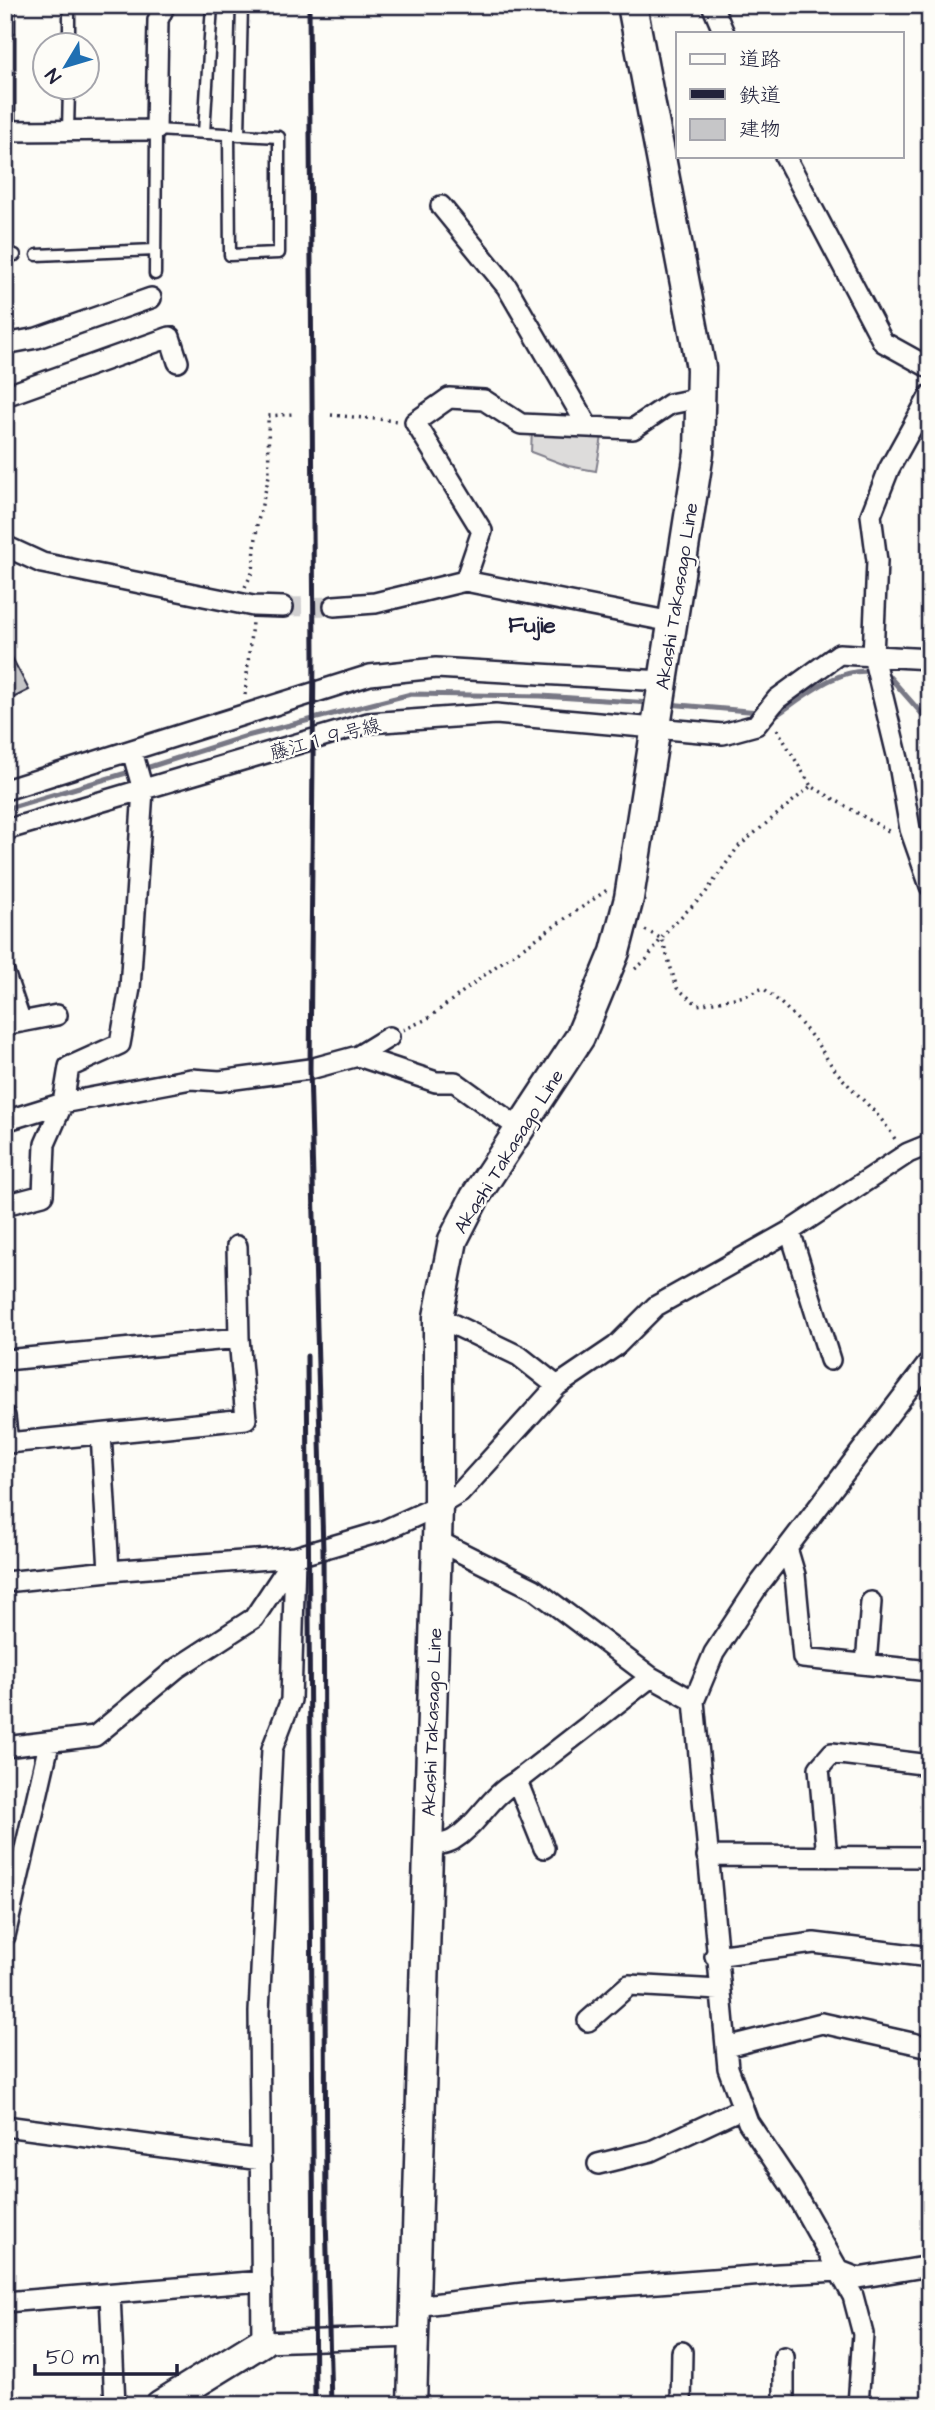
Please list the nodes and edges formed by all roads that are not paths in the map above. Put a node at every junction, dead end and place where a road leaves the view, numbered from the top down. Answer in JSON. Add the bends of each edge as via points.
{"nodes":[{"id":1,"x":9,"y":5,"type":"edge"},
{"id":2,"x":69,"y":5,"type":"edge"},
{"id":3,"x":165,"y":5,"type":"edge"},
{"id":4,"x":212,"y":5,"type":"edge"},
{"id":5,"x":242,"y":5,"type":"edge"},
{"id":6,"x":632,"y":5,"type":"edge"},
{"id":7,"x":712,"y":5,"type":"edge"},
{"id":8,"x":69,"y":32,"type":"edge"},
{"id":9,"x":723,"y":32,"type":"edge"},
{"id":10,"x":69,"y":102,"type":"edge"},
{"id":11,"x":7,"y":131,"type":"edge"},
{"id":12,"x":68,"y":131,"type":"junction"},
{"id":13,"x":156,"y":131,"type":"junction"},
{"id":14,"x":204,"y":133,"type":"junction"},
{"id":15,"x":234,"y":134,"type":"junction"},
{"id":16,"x":786,"y":158,"type":"edge"},
{"id":17,"x":441,"y":206,"type":"dead end"},
{"id":18,"x":155,"y":250,"type":"junction"},
{"id":19,"x":37,"y":255,"type":"dead end"},
{"id":20,"x":155,"y":274,"type":"dead end"},
{"id":21,"x":151,"y":298,"type":"dead end"},
{"id":22,"x":5,"y":344,"type":"edge"},
{"id":23,"x":178,"y":362,"type":"dead end"},
{"id":24,"x":930,"y":368,"type":"edge"},
{"id":25,"x":930,"y":395,"type":"edge"},
{"id":26,"x":5,"y":396,"type":"edge"},
{"id":27,"x":700,"y":398,"type":"junction"},
{"id":28,"x":588,"y":427,"type":"junction"},
{"id":29,"x":5,"y":546,"type":"edge"},
{"id":30,"x":465,"y":581,"type":"junction"},
{"id":31,"x":283,"y":607,"type":"tunnel mouth"},
{"id":32,"x":334,"y":607,"type":"tunnel mouth"},
{"id":33,"x":671,"y":622,"type":"junction"},
{"id":34,"x":873,"y":656,"type":"junction"},
{"id":35,"x":930,"y":659,"type":"edge"},
{"id":36,"x":659,"y":704,"type":"junction"},
{"id":37,"x":132,"y":751,"type":"junction"},
{"id":38,"x":5,"y":790,"type":"edge"},
{"id":39,"x":143,"y":790,"type":"junction"},
{"id":40,"x":5,"y":830,"type":"edge"},
{"id":41,"x":930,"y":886,"type":"edge"},
{"id":42,"x":5,"y":975,"type":"edge"},
{"id":43,"x":57,"y":1015,"type":"dead end"},
{"id":44,"x":13,"y":1024,"type":"edge"},
{"id":45,"x":389,"y":1037,"type":"road end"},
{"id":46,"x":358,"y":1055,"type":"junction"},
{"id":47,"x":63,"y":1102,"type":"junction"},
{"id":48,"x":5,"y":1121,"type":"edge"},
{"id":49,"x":520,"y":1129,"type":"junction"},
{"id":50,"x":930,"y":1144,"type":"edge"},
{"id":51,"x":5,"y":1205,"type":"edge"},
{"id":52,"x":790,"y":1231,"type":"junction"},
{"id":53,"x":237,"y":1246,"type":"dead end"},
{"id":54,"x":438,"y":1317,"type":"junction"},
{"id":55,"x":239,"y":1338,"type":"junction"},
{"id":56,"x":5,"y":1360,"type":"edge"},
{"id":57,"x":830,"y":1360,"type":"dead end"},
{"id":58,"x":930,"y":1361,"type":"edge"},
{"id":59,"x":557,"y":1386,"type":"junction"},
{"id":60,"x":5,"y":1416,"type":"edge"},
{"id":61,"x":101,"y":1434,"type":"junction"},
{"id":62,"x":438,"y":1506,"type":"junction"},
{"id":63,"x":436,"y":1540,"type":"junction"},
{"id":64,"x":787,"y":1548,"type":"junction"},
{"id":65,"x":295,"y":1557,"type":"junction"},
{"id":66,"x":109,"y":1571,"type":"junction"},
{"id":67,"x":5,"y":1582,"type":"edge"},
{"id":68,"x":871,"y":1602,"type":"dead end"},
{"id":69,"x":866,"y":1664,"type":"junction"},
{"id":70,"x":930,"y":1671,"type":"edge"},
{"id":71,"x":651,"y":1677,"type":"junction"},
{"id":72,"x":694,"y":1701,"type":"junction"},
{"id":73,"x":49,"y":1744,"type":"junction"},
{"id":74,"x":5,"y":1747,"type":"edge"},
{"id":75,"x":930,"y":1765,"type":"edge"},
{"id":76,"x":517,"y":1781,"type":"junction"},
{"id":77,"x":427,"y":1847,"type":"junction"},
{"id":78,"x":544,"y":1848,"type":"dead end"},
{"id":79,"x":707,"y":1856,"type":"junction"},
{"id":80,"x":827,"y":1857,"type":"junction"},
{"id":81,"x":930,"y":1857,"type":"edge"},
{"id":82,"x":5,"y":1936,"type":"edge"},
{"id":83,"x":715,"y":1956,"type":"junction"},
{"id":84,"x":930,"y":1957,"type":"edge"},
{"id":85,"x":719,"y":1990,"type":"junction"},
{"id":86,"x":588,"y":2021,"type":"dead end"},
{"id":87,"x":726,"y":2047,"type":"junction"},
{"id":88,"x":930,"y":2047,"type":"edge"},
{"id":89,"x":743,"y":2108,"type":"junction"},
{"id":90,"x":5,"y":2126,"type":"edge"},
{"id":91,"x":261,"y":2160,"type":"junction"},
{"id":92,"x":598,"y":2164,"type":"dead end"},
{"id":93,"x":930,"y":2266,"type":"edge"},
{"id":94,"x":840,"y":2271,"type":"junction"},
{"id":95,"x":262,"y":2281,"type":"junction"},
{"id":96,"x":110,"y":2294,"type":"junction"},
{"id":97,"x":5,"y":2302,"type":"edge"},
{"id":98,"x":415,"y":2306,"type":"junction"},
{"id":99,"x":414,"y":2337,"type":"junction"},
{"id":100,"x":262,"y":2342,"type":"junction"},
{"id":101,"x":682,"y":2352,"type":"dead end"},
{"id":102,"x":784,"y":2357,"type":"dead end"},
{"id":103,"x":115,"y":2405,"type":"edge"},
{"id":104,"x":160,"y":2405,"type":"edge"},
{"id":105,"x":412,"y":2405,"type":"edge"},
{"id":106,"x":681,"y":2405,"type":"edge"},
{"id":107,"x":784,"y":2405,"type":"edge"},
{"id":108,"x":858,"y":2405,"type":"edge"}],
"edges":[{"from":1,"to":11,"type":"lane"},
{"from":2,"to":8,"type":"lane"},
{"from":3,"to":13,"type":"street","via":[[158,20]]},
{"from":4,"to":14,"type":"lane"},
{"from":5,"to":15,"type":"lane"},
{"from":6,"to":27,"type":"main road","name":"Akashi Takasago Line","via":[[701,368]]},
{"from":7,"to":9,"type":"street"},
{"from":10,"to":12,"type":"lane"},
{"from":11,"to":12,"type":"street"},
{"from":12,"to":13,"type":"street"},
{"from":13,"to":14,"type":"lane"},
{"from":13,"to":18,"type":"lane"},
{"from":14,"to":15,"type":"lane"},
{"from":15,"to":15,"type":"lane","via":[[279,137],[279,253],[230,255]]},
{"from":16,"to":24,"type":"street","via":[[883,342]]},
{"from":17,"to":28,"type":"street","via":[[507,286]]},
{"from":18,"to":19,"type":"lane"},
{"from":18,"to":20,"type":"lane"},
{"from":21,"to":22,"type":"street","via":[[37,338]]},
{"from":23,"to":26,"type":"street","via":[[170,337]]},
{"from":25,"to":34,"type":"street","via":[[889,469],[871,515],[877,561]]},
{"from":27,"to":28,"type":"street","via":[[670,404],[633,429]]},
{"from":27,"to":33,"type":"main road","name":"Akashi Takasago Line","via":[[699,453]]},
{"from":28,"to":30,"type":"street","via":[[521,424],[484,400],[449,398],[415,422],[482,531]]},
{"from":29,"to":31,"type":"street","via":[[42,563],[247,604]]},
{"from":30,"to":32,"type":"street","via":[[375,603]]},
{"from":30,"to":33,"type":"street"},
{"from":33,"to":36,"type":"main road","name":"Akashi Takasago Line"},
{"from":34,"to":35,"type":"street"},
{"from":34,"to":36,"type":"street","via":[[839,654],[777,699],[756,725],[723,734]]},
{"from":34,"to":41,"type":"street","via":[[916,847]]},
{"from":36,"to":37,"type":"street","via":[[436,668],[370,675]]},
{"from":36,"to":39,"type":"street","name":"藤江１９号線","via":[[368,723]]},
{"from":36,"to":49,"type":"main road","name":"Akashi Takasago Line","via":[[633,872],[606,975],[580,1037]]},
{"from":37,"to":38,"type":"street"},
{"from":37,"to":39,"type":"street"},
{"from":39,"to":40,"type":"street","name":"藤江１９号線"},
{"from":39,"to":47,"type":"street","via":[[130,988],[120,1044],[69,1067]]},
{"from":42,"to":44,"type":"street"},
{"from":43,"to":44,"type":"street"},
{"from":45,"to":46,"type":"street"},
{"from":46,"to":47,"type":"street","via":[[310,1069],[220,1081],[191,1079]]},
{"from":46,"to":49,"type":"street","via":[[436,1082],[454,1082]]},
{"from":47,"to":48,"type":"street"},
{"from":47,"to":51,"type":"street","via":[[46,1144],[43,1195]]},
{"from":49,"to":54,"type":"main road","name":"Akashi Takasago Line","via":[[453,1240]]},
{"from":50,"to":52,"type":"street","via":[[904,1155]]},
{"from":52,"to":57,"type":"street"},
{"from":52,"to":59,"type":"street","via":[[656,1306],[616,1346]]},
{"from":53,"to":55,"type":"street"},
{"from":54,"to":59,"type":"street","via":[[519,1356]]},
{"from":54,"to":62,"type":"main road","name":"Akashi Takasago Line"},
{"from":55,"to":56,"type":"street"},
{"from":55,"to":61,"type":"street","via":[[246,1419]]},
{"from":58,"to":64,"type":"street"},
{"from":59,"to":62,"type":"street","via":[[460,1493]]},
{"from":60,"to":61,"type":"street","via":[[8,1443]]},
{"from":61,"to":66,"type":"street"},
{"from":62,"to":63,"type":"main road","name":"Akashi Takasago Line"},
{"from":62,"to":65,"type":"street","via":[[383,1531]]},
{"from":63,"to":71,"type":"street","via":[[534,1589]]},
{"from":63,"to":77,"type":"main road","name":"Akashi Takasago Line"},
{"from":64,"to":69,"type":"street","via":[[796,1575],[803,1658]]},
{"from":64,"to":72,"type":"street","via":[[714,1653]]},
{"from":65,"to":66,"type":"street"},
{"from":65,"to":73,"type":"street","via":[[254,1618],[177,1668],[94,1736]]},
{"from":65,"to":91,"type":"street","via":[[291,1700],[272,1749],[259,2012]]},
{"from":66,"to":67,"type":"street"},
{"from":68,"to":69,"type":"street"},
{"from":69,"to":70,"type":"street"},
{"from":71,"to":72,"type":"street"},
{"from":71,"to":76,"type":"street"},
{"from":72,"to":79,"type":"street"},
{"from":73,"to":74,"type":"street"},
{"from":73,"to":82,"type":"street"},
{"from":75,"to":80,"type":"street","via":[[832,1753],[819,1768]]},
{"from":76,"to":77,"type":"street","via":[[498,1791],[479,1817],[452,1841]]},
{"from":76,"to":78,"type":"street"},
{"from":77,"to":98,"type":"main road","name":"Akashi Takasago Line"},
{"from":79,"to":80,"type":"street"},
{"from":79,"to":83,"type":"street"},
{"from":80,"to":81,"type":"street"},
{"from":83,"to":84,"type":"street","via":[[814,1943]]},
{"from":83,"to":85,"type":"street"},
{"from":85,"to":86,"type":"street","via":[[629,1985]]},
{"from":85,"to":87,"type":"street"},
{"from":87,"to":88,"type":"street","via":[[822,2024]]},
{"from":87,"to":89,"type":"street","via":[[728,2068]]},
{"from":89,"to":92,"type":"street","via":[[651,2151]]},
{"from":89,"to":94,"type":"street"},
{"from":90,"to":91,"type":"street"},
{"from":91,"to":95,"type":"street"},
{"from":93,"to":94,"type":"street","via":[[858,2278]]},
{"from":94,"to":98,"type":"street","via":[[524,2293]]},
{"from":94,"to":108,"type":"street","via":[[863,2334]]},
{"from":95,"to":96,"type":"street"},
{"from":95,"to":100,"type":"street"},
{"from":96,"to":97,"type":"street"},
{"from":96,"to":103,"type":"street"},
{"from":98,"to":99,"type":"main road","name":"Akashi Takasago Line"},
{"from":99,"to":100,"type":"street"},
{"from":99,"to":105,"type":"main road","name":"Akashi Takasago Line"},
{"from":100,"to":104,"type":"main road"},
{"from":101,"to":106,"type":"street"},
{"from":102,"to":107,"type":"street"}]}
